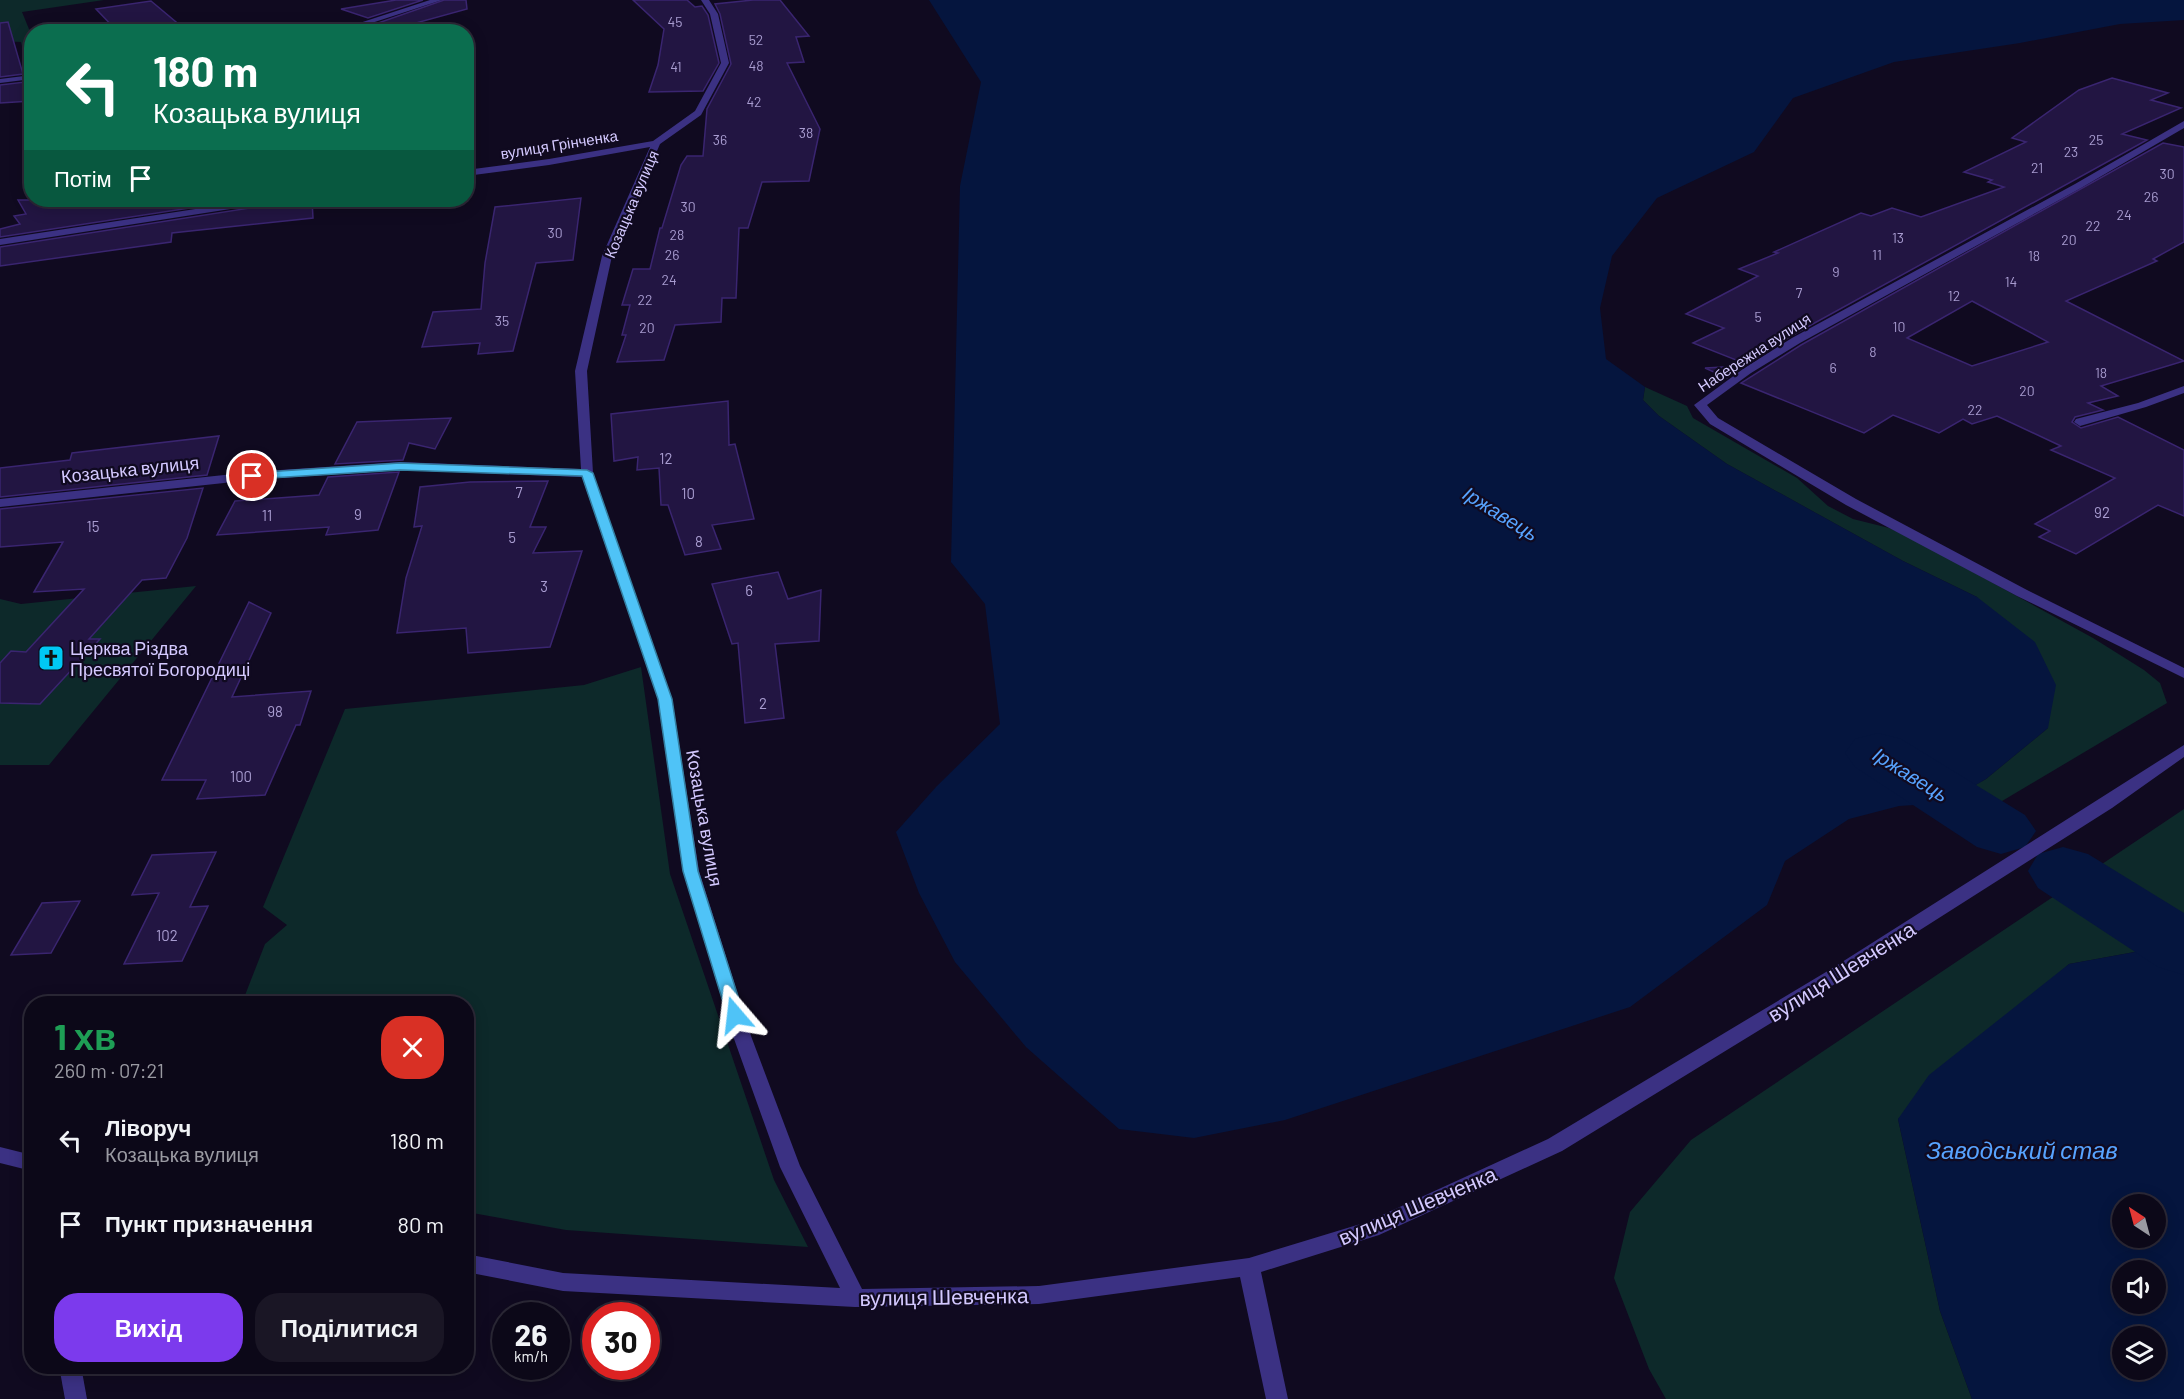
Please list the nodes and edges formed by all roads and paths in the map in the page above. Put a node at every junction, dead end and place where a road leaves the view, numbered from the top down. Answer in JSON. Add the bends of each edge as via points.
{"nodes":[{"id":1,"x":438,"y":0,"type":"edge"},
{"id":2,"x":705,"y":0,"type":"edge"},
{"id":3,"x":361,"y":24,"type":"edge"},
{"id":4,"x":24,"y":78,"type":"edge"},
{"id":5,"x":0,"y":81,"type":"edge"},
{"id":6,"x":2184,"y":124,"type":"edge"},
{"id":7,"x":656,"y":143,"type":"junction"},
{"id":8,"x":474,"y":172,"type":"edge"},
{"id":9,"x":224,"y":207,"type":"edge"},
{"id":10,"x":0,"y":242,"type":"edge"},
{"id":11,"x":2184,"y":389,"type":"edge"},
{"id":12,"x":2080,"y":422,"type":"dead end"},
{"id":13,"x":587,"y":473,"type":"junction"},
{"id":14,"x":0,"y":503,"type":"edge"},
{"id":15,"x":2184,"y":674,"type":"edge"},
{"id":16,"x":2184,"y":750,"type":"edge"},
{"id":17,"x":0,"y":1155,"type":"edge"},
{"id":18,"x":24,"y":1161,"type":"edge"},
{"id":19,"x":474,"y":1265,"type":"edge"},
{"id":20,"x":1249,"y":1267,"type":"junction"},
{"id":21,"x":855,"y":1298,"type":"junction"},
{"id":22,"x":71,"y":1374,"type":"edge"},
{"id":23,"x":76,"y":1399,"type":"edge"},
{"id":24,"x":1276,"y":1399,"type":"edge"}],
"edges":[{"from":1,"to":3,"type":"street"},
{"from":2,"to":7,"type":"street","name":"Козацька вулиця","via":[[714,14],[725,63],[698,113]]},
{"from":4,"to":5,"type":"street"},
{"from":6,"to":15,"type":"street","name":"Набережна вулиця","via":[[1827,323],[1700,405],[1714,421],[1851,502]]},
{"from":7,"to":8,"type":"street","name":"вулиця Грінченка"},
{"from":7,"to":13,"type":"street","name":"Козацька вулиця","via":[[607,256],[581,371]]},
{"from":9,"to":10,"type":"street"},
{"from":11,"to":12,"type":"street"},
{"from":13,"to":14,"type":"street","name":"Козацька вулиця","via":[[400,466],[252,476]]},
{"from":13,"to":21,"type":"street","name":"Козацька вулиця","via":[[665,699],[691,871],[742,1036],[790,1167]]},
{"from":16,"to":20,"type":"street","name":"вулиця Шевченка","via":[[1847,968],[1555,1145],[1372,1229]]},
{"from":17,"to":18,"type":"street"},
{"from":19,"to":21,"type":"street","name":"вулиця Шевченка","via":[[563,1282]]},
{"from":20,"to":21,"type":"street","name":"вулиця Шевченка","via":[[1039,1296]]},
{"from":20,"to":24,"type":"street"},
{"from":22,"to":23,"type":"street"}]}
